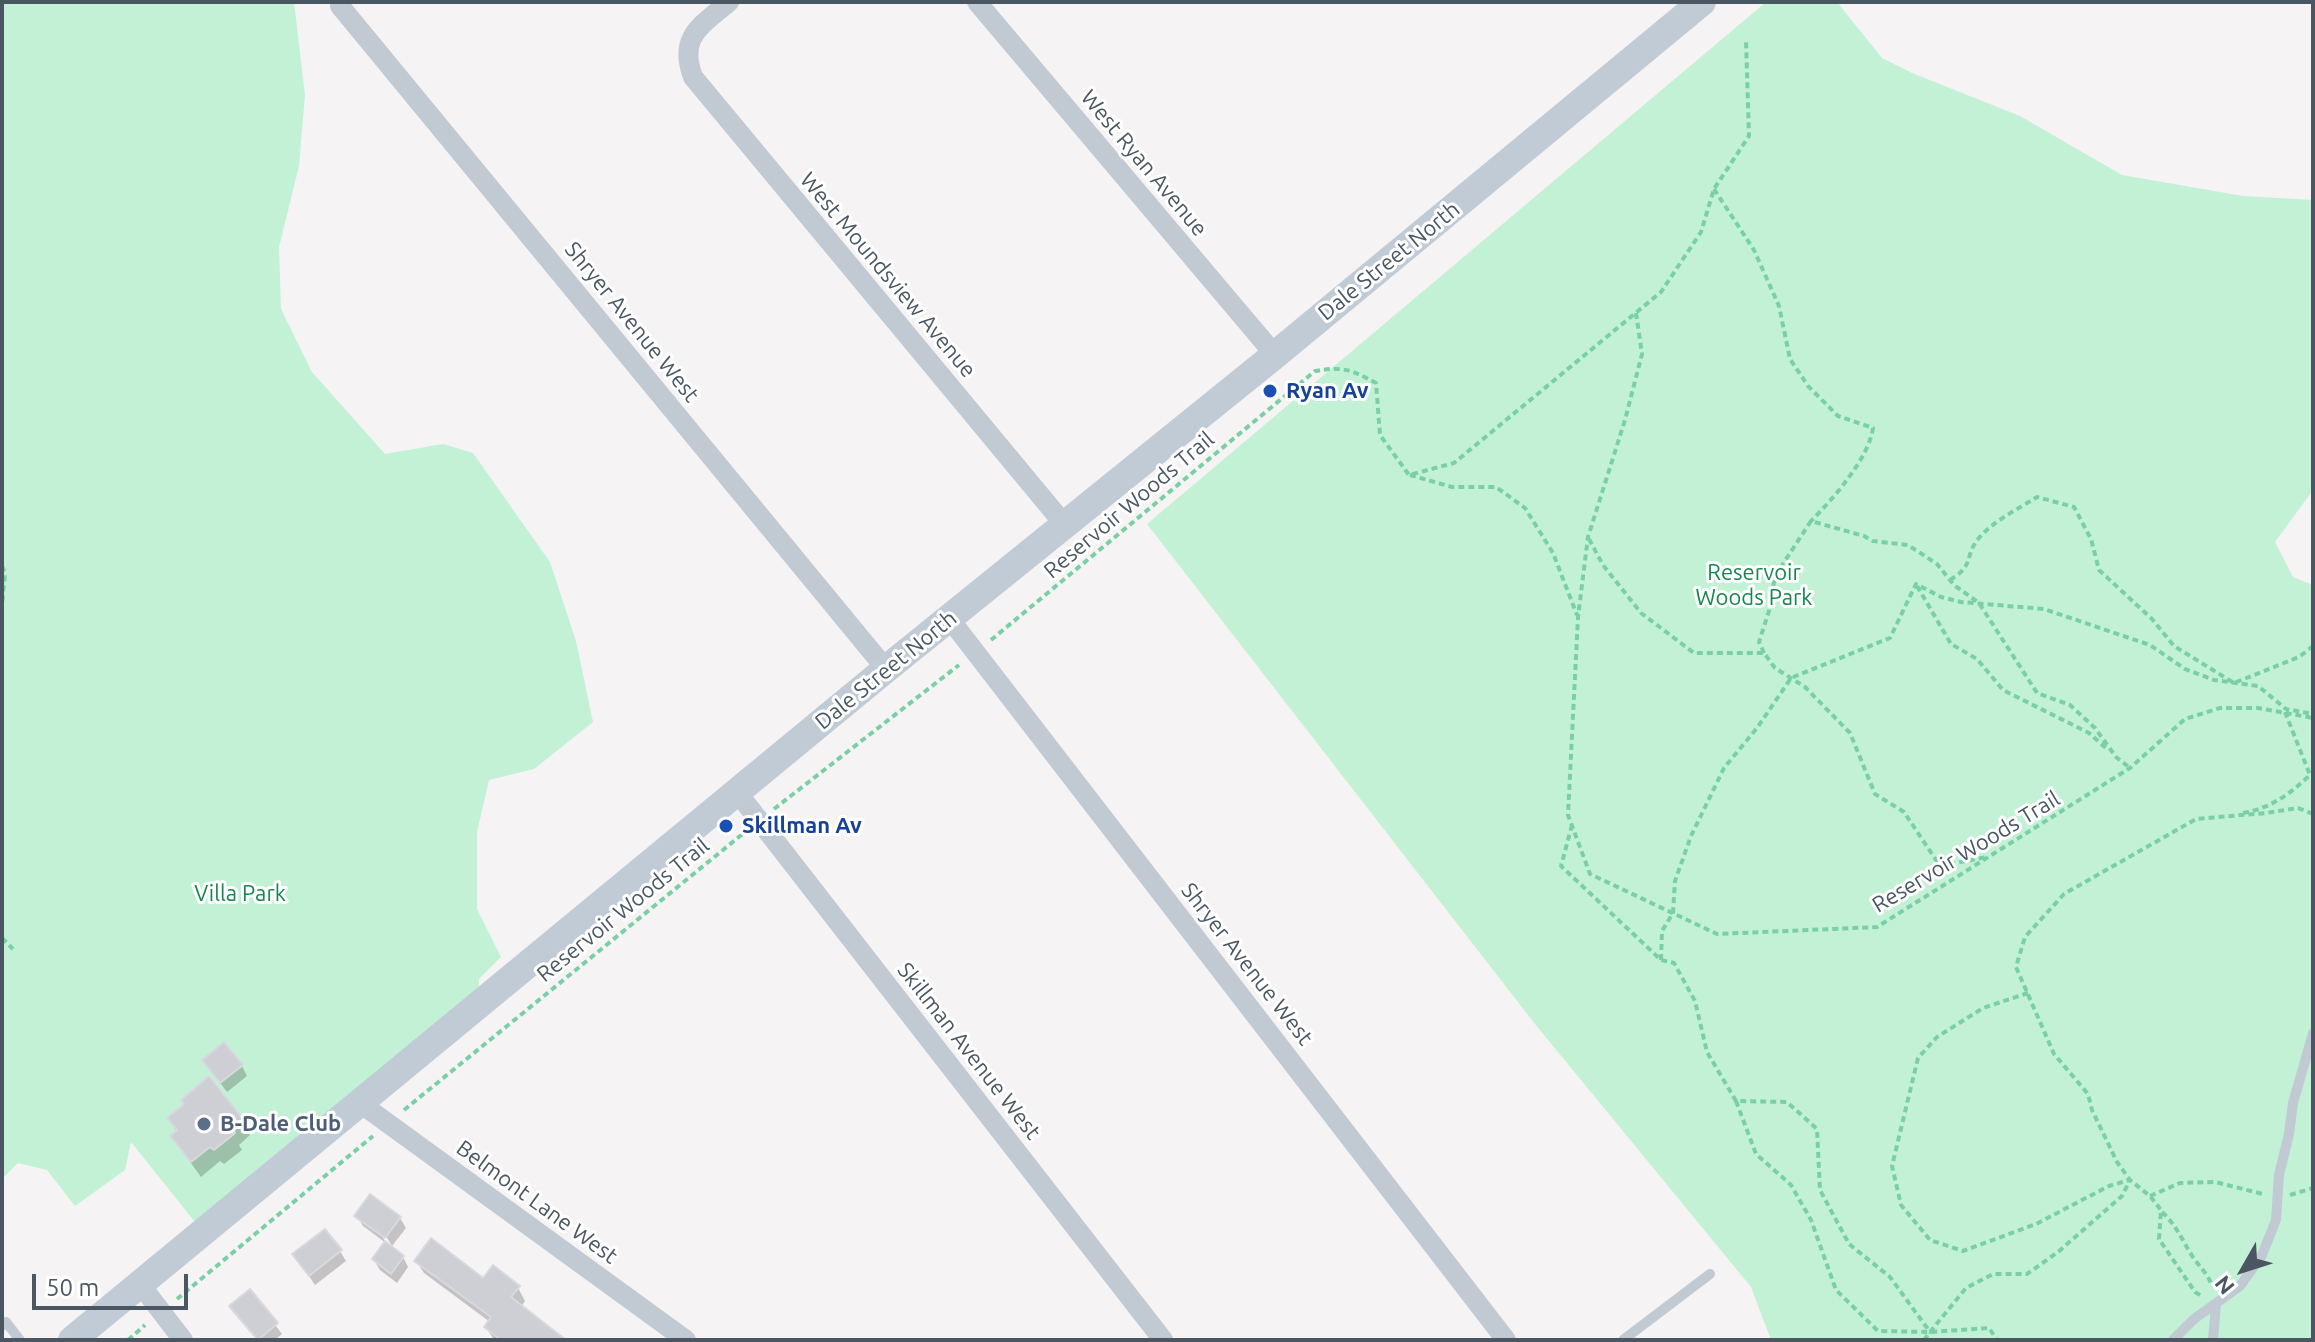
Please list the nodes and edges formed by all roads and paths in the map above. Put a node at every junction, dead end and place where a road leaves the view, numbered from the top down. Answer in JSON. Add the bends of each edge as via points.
{"nodes":[{"id":1,"x":729,"y":2,"type":"edge"},
{"id":2,"x":977,"y":2,"type":"edge"},
{"id":3,"x":1702,"y":2,"type":"edge"},
{"id":4,"x":340,"y":6,"type":"dead end"},
{"id":5,"x":1746,"y":41,"type":"dead end"},
{"id":6,"x":1714,"y":189,"type":"junction"},
{"id":7,"x":1636,"y":313,"type":"junction"},
{"id":8,"x":1275,"y":355,"type":"junction"},
{"id":9,"x":1409,"y":475,"type":"junction"},
{"id":10,"x":1811,"y":521,"type":"junction"},
{"id":11,"x":1064,"y":524,"type":"junction"},
{"id":12,"x":1588,"y":537,"type":"junction"},
{"id":13,"x":2,"y":566,"type":"edge"},
{"id":14,"x":1950,"y":580,"type":"junction"},
{"id":15,"x":1916,"y":584,"type":"junction"},
{"id":16,"x":1979,"y":603,"type":"junction"},
{"id":17,"x":2,"y":605,"type":"edge"},
{"id":18,"x":1578,"y":617,"type":"junction"},
{"id":19,"x":949,"y":618,"type":"junction"},
{"id":20,"x":2313,"y":646,"type":"edge"},
{"id":21,"x":976,"y":652,"type":"junction"},
{"id":22,"x":1764,"y":653,"type":"junction"},
{"id":23,"x":886,"y":669,"type":"junction"},
{"id":24,"x":1791,"y":678,"type":"junction"},
{"id":25,"x":2234,"y":683,"type":"junction"},
{"id":26,"x":2285,"y":711,"type":"junction"},
{"id":27,"x":2313,"y":716,"type":"edge"},
{"id":28,"x":2116,"y":757,"type":"junction"},
{"id":29,"x":2130,"y":768,"type":"junction"},
{"id":30,"x":737,"y":792,"type":"junction"},
{"id":31,"x":2313,"y":814,"type":"edge"},
{"id":32,"x":2214,"y":818,"type":"junction"},
{"id":33,"x":759,"y":821,"type":"junction"},
{"id":34,"x":1572,"y":825,"type":"junction"},
{"id":35,"x":1991,"y":857,"type":"junction"},
{"id":36,"x":1673,"y":913,"type":"junction"},
{"id":37,"x":2,"y":938,"type":"edge"},
{"id":38,"x":13,"y":949,"type":"dead end"},
{"id":39,"x":1661,"y":960,"type":"junction"},
{"id":40,"x":2028,"y":993,"type":"junction"},
{"id":41,"x":2313,"y":1033,"type":"edge"},
{"id":42,"x":1736,"y":1101,"type":"junction"},
{"id":43,"x":360,"y":1103,"type":"junction"},
{"id":44,"x":388,"y":1124,"type":"junction"},
{"id":45,"x":2130,"y":1180,"type":"junction"},
{"id":46,"x":2313,"y":1188,"type":"edge"},
{"id":47,"x":2150,"y":1196,"type":"junction"},
{"id":48,"x":2278,"y":1199,"type":"junction"},
{"id":49,"x":2161,"y":1210,"type":"junction"},
{"id":50,"x":1710,"y":1274,"type":"dead end"},
{"id":51,"x":140,"y":1284,"type":"junction"},
{"id":52,"x":2216,"y":1304,"type":"junction"},
{"id":53,"x":162,"y":1312,"type":"junction"},
{"id":54,"x":2,"y":1326,"type":"edge"},
{"id":55,"x":1930,"y":1332,"type":"junction"},
{"id":56,"x":2178,"y":1338,"type":"edge"},
{"id":57,"x":20,"y":1340,"type":"edge"},
{"id":58,"x":72,"y":1340,"type":"edge"},
{"id":59,"x":183,"y":1340,"type":"edge"},
{"id":60,"x":686,"y":1340,"type":"edge"},
{"id":61,"x":1163,"y":1340,"type":"edge"},
{"id":62,"x":1506,"y":1340,"type":"edge"},
{"id":63,"x":1623,"y":1340,"type":"edge"},
{"id":64,"x":1924,"y":1340,"type":"edge"},
{"id":65,"x":1997,"y":1340,"type":"edge"},
{"id":66,"x":2213,"y":1340,"type":"edge"}],
"edges":[{"from":1,"to":11,"type":"street","name":"West Moundsview Avenue","via":[[691,38],[687,52],[693,77]]},
{"from":2,"to":8,"type":"street","name":"West Ryan Avenue"},
{"from":3,"to":8,"type":"main road","name":"Dale Street North"},
{"from":4,"to":23,"type":"street","name":"Shryer Avenue West"},
{"from":5,"to":6,"type":"path","via":[[1749,136]]},
{"from":6,"to":7,"type":"path","via":[[1701,232],[1661,292]]},
{"from":6,"to":10,"type":"path","via":[[1754,250],[1779,306],[1790,359],[1827,408],[1873,428],[1853,471]]},
{"from":7,"to":9,"type":"path","via":[[1454,463]]},
{"from":7,"to":12,"type":"path","name":"Reservoir Woods Trail","via":[[1642,354]]},
{"from":8,"to":11,"type":"main road","name":"Dale Street North"},
{"from":9,"to":18,"type":"path","name":"Reservoir Woods Trail","via":[[1452,487],[1496,487],[1525,508],[1553,553]]},
{"from":9,"to":21,"type":"path","name":"Reservoir Woods Trail","via":[[1380,435],[1376,383],[1351,369],[1315,371]]},
{"from":10,"to":14,"type":"path","via":[[1873,541],[1908,545]]},
{"from":10,"to":22,"type":"path","via":[[1775,576],[1759,642]]},
{"from":11,"to":19,"type":"main road","name":"Dale Street North"},
{"from":12,"to":18,"type":"path","name":"Reservoir Woods Trail"},
{"from":12,"to":22,"type":"path","via":[[1641,613],[1694,653]]},
{"from":13,"to":17,"type":"path"},
{"from":14,"to":16,"type":"path"},
{"from":14,"to":25,"type":"path","via":[[1965,571],[1977,540],[2037,497],[2074,507],[2099,570],[2174,646]]},
{"from":15,"to":16,"type":"path","via":[[1941,597]]},
{"from":15,"to":24,"type":"path","via":[[1890,638]]},
{"from":15,"to":28,"type":"path","via":[[1951,644],[1977,659],[2003,690],[2089,733]]},
{"from":16,"to":25,"type":"path","via":[[2044,609],[2150,645],[2185,669]]},
{"from":16,"to":28,"type":"path","via":[[2037,693],[2070,705]]},
{"from":18,"to":34,"type":"path","name":"Reservoir Woods Trail","via":[[1568,815]]},
{"from":19,"to":21,"type":"street","name":"Shryer Avenue West"},
{"from":19,"to":23,"type":"main road","name":"Dale Street North"},
{"from":20,"to":25,"type":"path","via":[[2299,657]]},
{"from":21,"to":33,"type":"path","name":"Reservoir Woods Trail"},
{"from":21,"to":62,"type":"street","name":"Shryer Avenue West"},
{"from":22,"to":24,"type":"path"},
{"from":23,"to":30,"type":"main road","name":"Dale Street North"},
{"from":24,"to":35,"type":"path","via":[[1850,733],[1875,794],[1904,812],[1940,866]]},
{"from":24,"to":36,"type":"path","via":[[1724,768],[1675,881]]},
{"from":25,"to":26,"type":"path","via":[[2258,686]]},
{"from":26,"to":27,"type":"path","name":"Reservoir Woods Trail"},
{"from":26,"to":29,"type":"path","name":"Reservoir Woods Trail","via":[[2220,708],[2185,719]]},
{"from":26,"to":32,"type":"path","via":[[2310,775],[2287,797],[2257,811]]},
{"from":28,"to":29,"type":"path"},
{"from":29,"to":35,"type":"path","name":"Reservoir Woods Trail"},
{"from":30,"to":33,"type":"street","name":"Skillman Avenue West"},
{"from":30,"to":43,"type":"main road","name":"Dale Street North"},
{"from":31,"to":32,"type":"path","via":[[2298,808]]},
{"from":32,"to":40,"type":"path","via":[[2196,819],[2064,894],[2025,937],[2016,967]]},
{"from":33,"to":44,"type":"path","name":"Reservoir Woods Trail"},
{"from":33,"to":61,"type":"street","name":"Skillman Avenue West"},
{"from":34,"to":36,"type":"path","name":"Reservoir Woods Trail","via":[[1590,874]]},
{"from":34,"to":39,"type":"path","via":[[1561,866]]},
{"from":35,"to":36,"type":"path","name":"Reservoir Woods Trail","via":[[1877,927],[1717,934]]},
{"from":36,"to":39,"type":"path","via":[[1662,931]]},
{"from":37,"to":38,"type":"path"},
{"from":39,"to":42,"type":"path","via":[[1674,963],[1695,1001],[1707,1052]]},
{"from":40,"to":45,"type":"path","via":[[2054,1054],[2088,1094]]},
{"from":40,"to":45,"type":"path","via":[[1983,1008],[1937,1037],[1918,1058],[1892,1166],[1901,1205],[1930,1240],[1963,1251]]},
{"from":41,"to":48,"type":"lane","via":[[2293,1103]]},
{"from":42,"to":55,"type":"path","via":[[1756,1154],[1791,1185],[1811,1220],[1836,1290],[1878,1331]]},
{"from":42,"to":55,"type":"path","via":[[1787,1102],[1817,1129],[1820,1190],[1849,1244],[1890,1277]]},
{"from":43,"to":44,"type":"street","name":"Belmont Lane West"},
{"from":43,"to":51,"type":"main road","name":"Dale Street North"},
{"from":44,"to":53,"type":"path","name":"Reservoir Woods Trail"},
{"from":44,"to":60,"type":"street","name":"Belmont Lane West"},
{"from":45,"to":47,"type":"path"},
{"from":45,"to":55,"type":"path","via":[[2122,1196],[2058,1252],[2027,1274],[1993,1274],[1966,1288]]},
{"from":46,"to":48,"type":"path"},
{"from":47,"to":48,"type":"path","via":[[2180,1183],[2215,1182]]},
{"from":47,"to":49,"type":"path"},
{"from":48,"to":52,"type":"lane","via":[[2262,1255],[2240,1286]]},
{"from":49,"to":52,"type":"path","via":[[2210,1277]]},
{"from":49,"to":52,"type":"path","via":[[2159,1239],[2195,1292]]},
{"from":50,"to":63,"type":"lane"},
{"from":51,"to":53,"type":"street"},
{"from":51,"to":58,"type":"main road","name":"Dale Street North"},
{"from":52,"to":56,"type":"lane"},
{"from":52,"to":66,"type":"lane"},
{"from":53,"to":59,"type":"street"},
{"from":54,"to":57,"type":"lane","via":[[6,1322]]},
{"from":55,"to":64,"type":"path"},
{"from":55,"to":65,"type":"path","via":[[1989,1328]]}]}
